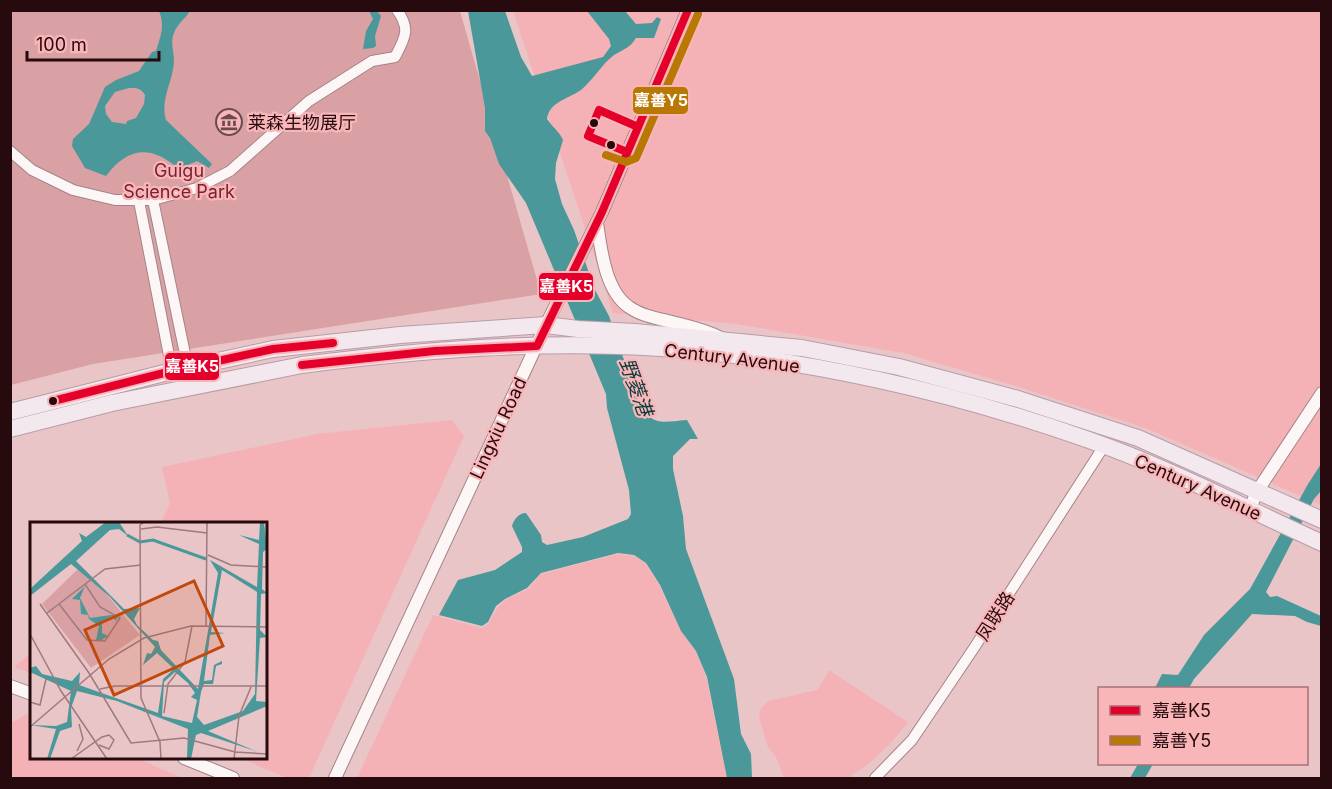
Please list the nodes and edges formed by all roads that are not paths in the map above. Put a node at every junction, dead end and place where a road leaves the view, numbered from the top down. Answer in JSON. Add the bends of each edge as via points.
{"nodes":[{"id":1,"x":397,"y":10,"type":"edge"},
{"id":2,"x":688,"y":10,"type":"edge"},
{"id":3,"x":10,"y":152,"type":"edge"},
{"id":4,"x":153,"y":200,"type":"junction"},
{"id":5,"x":139,"y":201,"type":"junction"},
{"id":6,"x":597,"y":222,"type":"junction"},
{"id":7,"x":546,"y":325,"type":"junction"},
{"id":8,"x":634,"y":339,"type":"junction"},
{"id":9,"x":724,"y":340,"type":"junction"},
{"id":10,"x":537,"y":346,"type":"junction"},
{"id":11,"x":180,"y":369,"type":"junction"},
{"id":12,"x":1322,"y":393,"type":"edge"},
{"id":13,"x":10,"y":412,"type":"edge"},
{"id":14,"x":10,"y":429,"type":"edge"},
{"id":15,"x":1104,"y":446,"type":"junction"},
{"id":16,"x":1258,"y":490,"type":"junction"},
{"id":17,"x":1249,"y":510,"type":"junction"},
{"id":18,"x":1321,"y":520,"type":"edge"},
{"id":19,"x":1316,"y":540,"type":"edge"},
{"id":20,"x":10,"y":686,"type":"edge"},
{"id":21,"x":30,"y":693,"type":"edge"},
{"id":22,"x":186,"y":759,"type":"edge"},
{"id":23,"x":233,"y":778,"type":"edge"},
{"id":24,"x":335,"y":778,"type":"edge"},
{"id":25,"x":875,"y":778,"type":"edge"}],
"edges":[{"from":1,"to":4,"type":"street","via":[[405,21],[406,36],[395,57],[372,61],[309,101],[230,171],[197,188]]},
{"from":2,"to":6,"type":"street","name":"Lingxiu Road"},
{"from":3,"to":5,"type":"street","via":[[32,170],[73,190]]},
{"from":4,"to":5,"type":"street"},
{"from":4,"to":11,"type":"street"},
{"from":5,"to":11,"type":"street"},
{"from":6,"to":7,"type":"street","name":"Lingxiu Road"},
{"from":6,"to":9,"type":"street","via":[[602,260],[612,287],[628,307],[650,317],[706,330]]},
{"from":7,"to":8,"type":"main road","name":"Century Avenue"},
{"from":7,"to":10,"type":"street","name":"Lingxiu Road"},
{"from":7,"to":11,"type":"main road","name":"Century Avenue","via":[[273,349]]},
{"from":8,"to":9,"type":"main road","name":"Century Avenue"},
{"from":8,"to":10,"type":"main road","name":"Century Avenue"},
{"from":8,"to":15,"type":"main road","name":"Century Avenue","via":[[879,380],[970,403]]},
{"from":9,"to":16,"type":"main road","name":"Century Avenue","via":[[802,348],[899,367],[1018,399],[1138,438]]},
{"from":10,"to":14,"type":"main road","name":"Century Avenue","via":[[435,351],[302,365],[112,403]]},
{"from":10,"to":24,"type":"street","name":"Lingxiu Road"},
{"from":11,"to":13,"type":"main road","name":"Century Avenue"},
{"from":12,"to":16,"type":"street"},
{"from":15,"to":17,"type":"main road","name":"Century Avenue"},
{"from":15,"to":25,"type":"street","name":"凤联路","via":[[912,740]]},
{"from":16,"to":17,"type":"street"},
{"from":16,"to":18,"type":"main road","name":"Century Avenue"},
{"from":17,"to":19,"type":"main road","name":"Century Avenue"},
{"from":20,"to":21,"type":"street"},
{"from":22,"to":23,"type":"street"}]}
